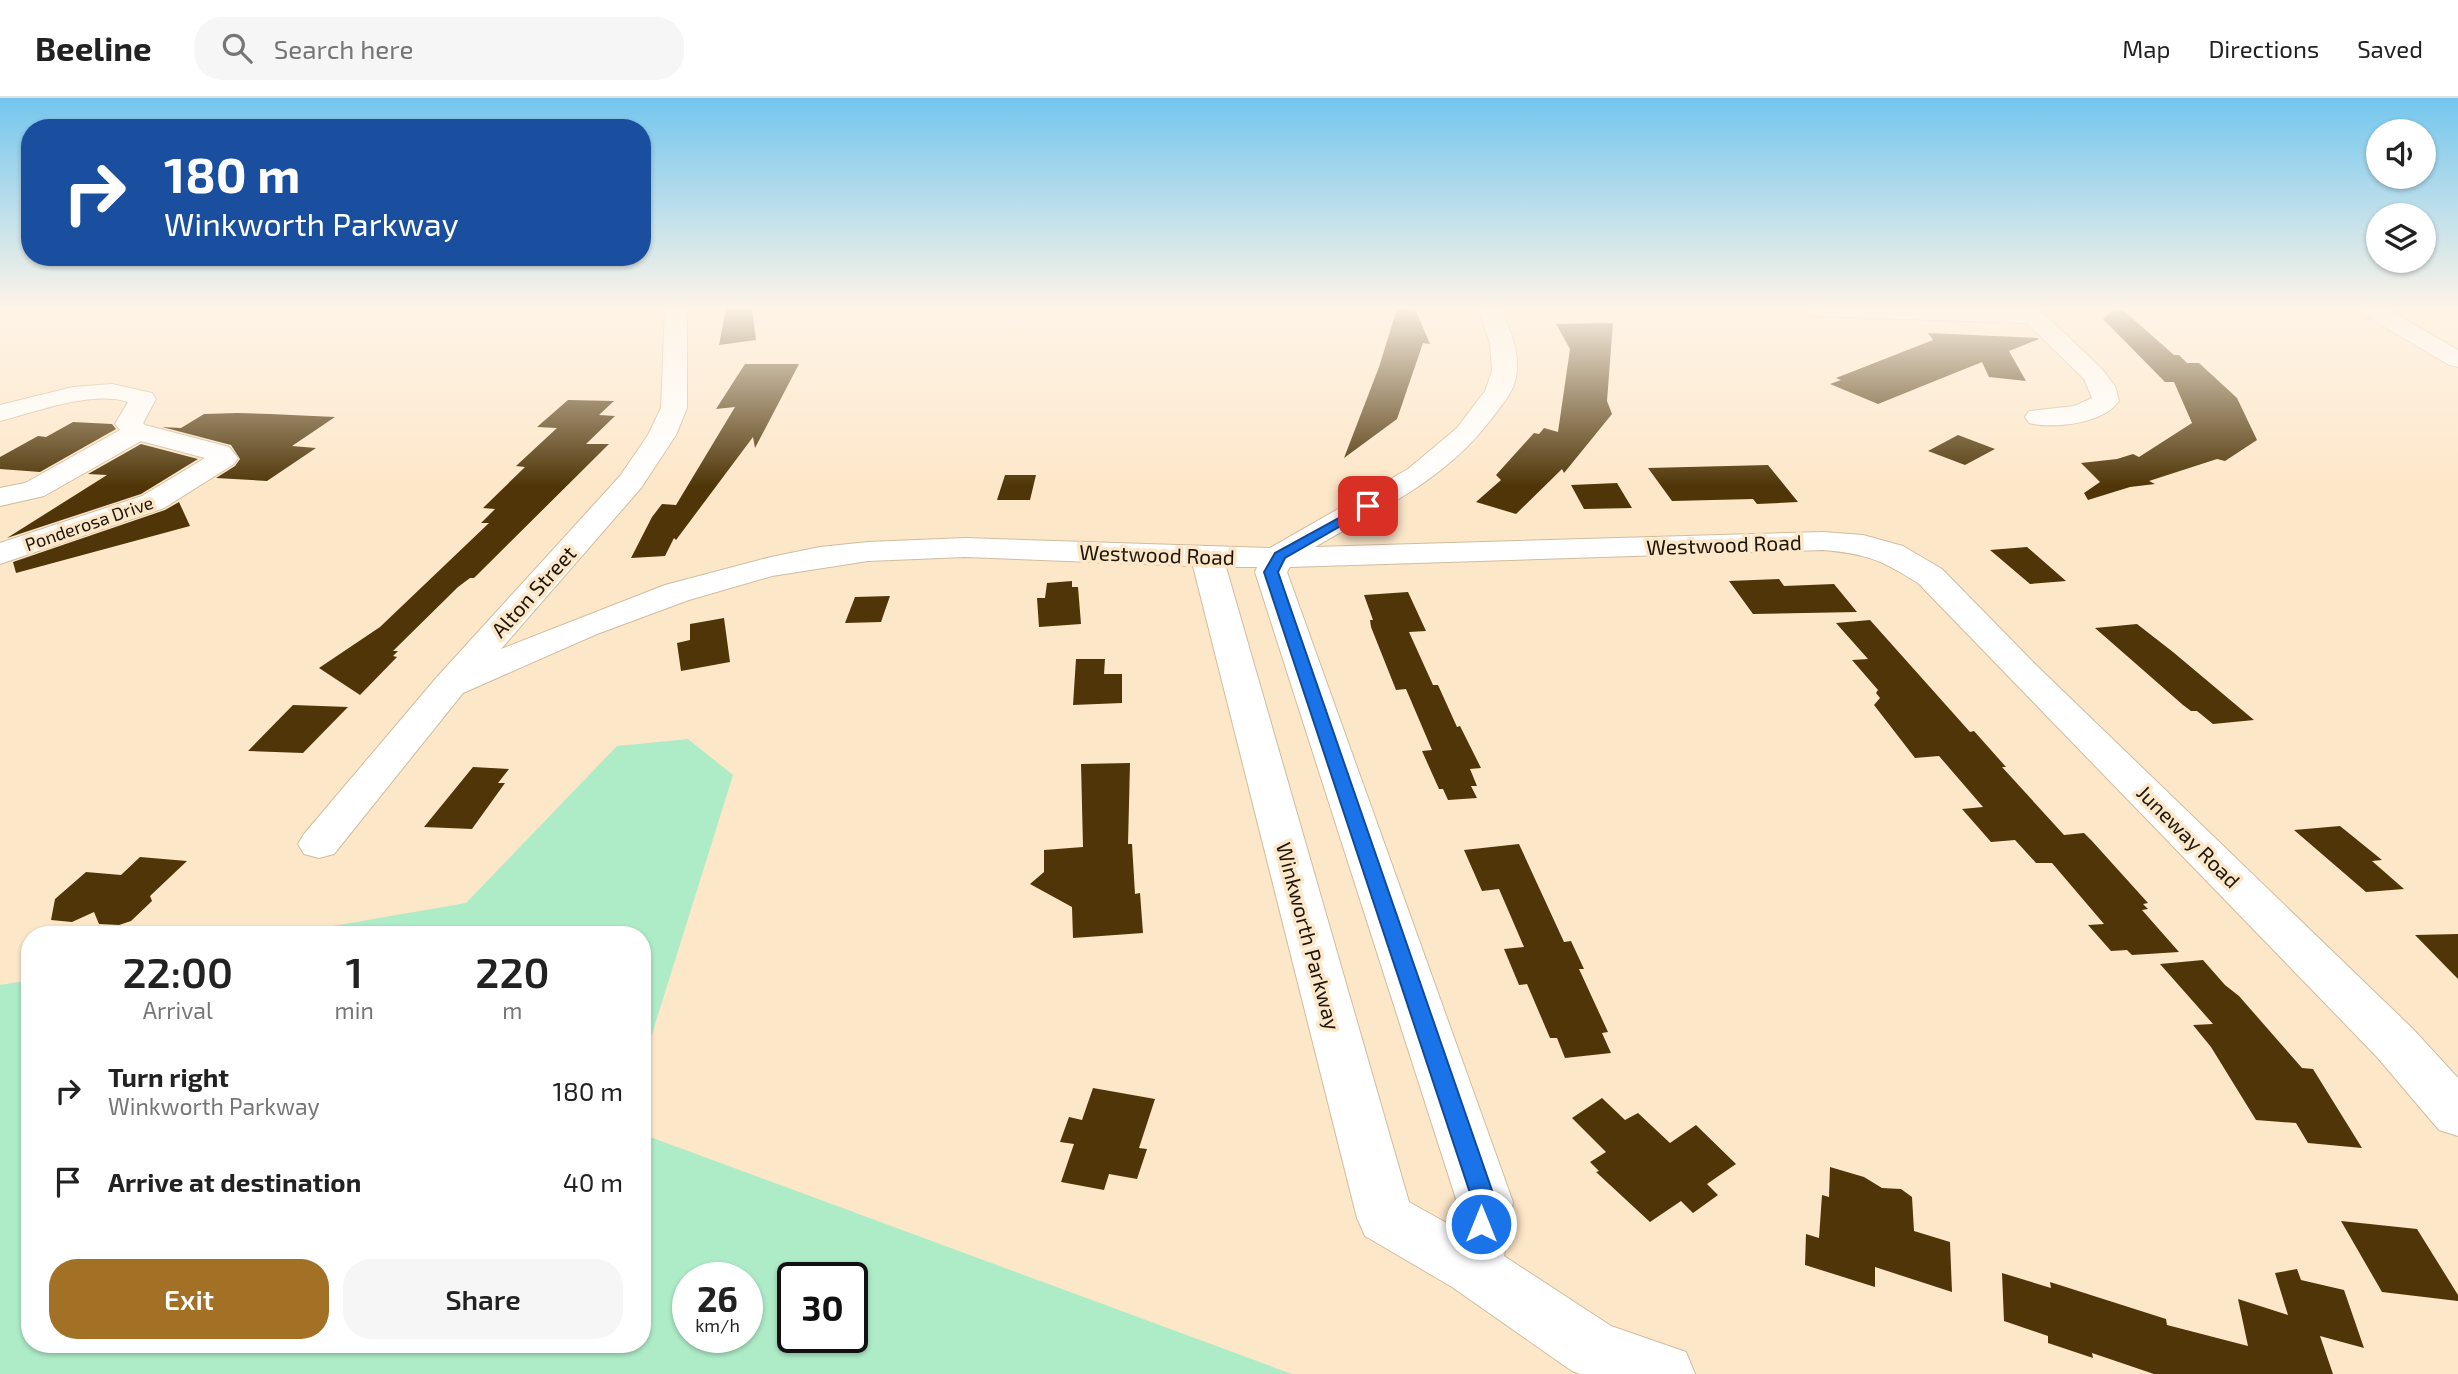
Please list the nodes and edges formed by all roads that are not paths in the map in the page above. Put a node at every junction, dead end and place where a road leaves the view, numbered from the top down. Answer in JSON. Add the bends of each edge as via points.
{"nodes":[{"id":1,"x":675,"y":369,"type":"edge"},
{"id":2,"x":1504,"y":369,"type":"edge"},
{"id":3,"x":2087,"y":369,"type":"edge"},
{"id":4,"x":0,"y":413,"type":"edge"},
{"id":5,"x":2038,"y":417,"type":"dead end"},
{"id":6,"x":138,"y":431,"type":"junction"},
{"id":7,"x":0,"y":497,"type":"edge"},
{"id":8,"x":0,"y":554,"type":"edge"},
{"id":9,"x":1279,"y":556,"type":"junction"},
{"id":10,"x":1207,"y":557,"type":"junction"},
{"id":11,"x":1913,"y":564,"type":"joint"},
{"id":12,"x":528,"y":595,"type":"junction"},
{"id":13,"x":614,"y":613,"type":"junction"},
{"id":14,"x":450,"y":685,"type":"junction"},
{"id":15,"x":319,"y":844,"type":"dead end"},
{"id":16,"x":2458,"y":1114,"type":"edge"},
{"id":17,"x":1473,"y":1268,"type":"junction"},
{"id":18,"x":1664,"y":1374,"type":"edge"}],
"edges":[{"from":1,"to":12,"type":"street","name":"Alton Street","via":[[674,408],[662,435],[631,482]]},
{"from":2,"to":9,"type":"street","via":[[1502,383],[1454,450],[1391,494]]},
{"from":3,"to":5,"type":"street","via":[[2102,386],[2106,401],[2094,410]]},
{"from":4,"to":6,"type":"street","via":[[73,396],[132,393],[144,399],[129,424]]},
{"from":6,"to":7,"type":"street","via":[[34,490]]},
{"from":6,"to":8,"type":"street","name":"Ponderosa Drive","via":[[224,458],[153,502]]},
{"from":9,"to":10,"type":"street","name":"Westwood Road"},
{"from":9,"to":11,"type":"street","name":"Westwood Road","via":[[1823,541],[1863,544]]},
{"from":9,"to":17,"type":"street","via":[[1271,572],[1485,1202]]},
{"from":10,"to":13,"type":"street","name":"Westwood Road","via":[[966,547],[880,550],[820,557],[744,574]]},
{"from":10,"to":17,"type":"street","name":"Winkworth Parkway","via":[[1385,1218]]},
{"from":11,"to":16,"type":"street","name":"Juneway Road","via":[[2395,1043]]},
{"from":12,"to":13,"type":"street","name":"Westwood Road","via":[[563,606]]},
{"from":12,"to":14,"type":"street","name":"Alton Street"},
{"from":13,"to":14,"type":"street","name":"Westwood Road"},
{"from":14,"to":15,"type":"street","name":"Alton Street"},
{"from":17,"to":18,"type":"street","name":"Winkworth Parkway","via":[[1594,1350]]}]}
